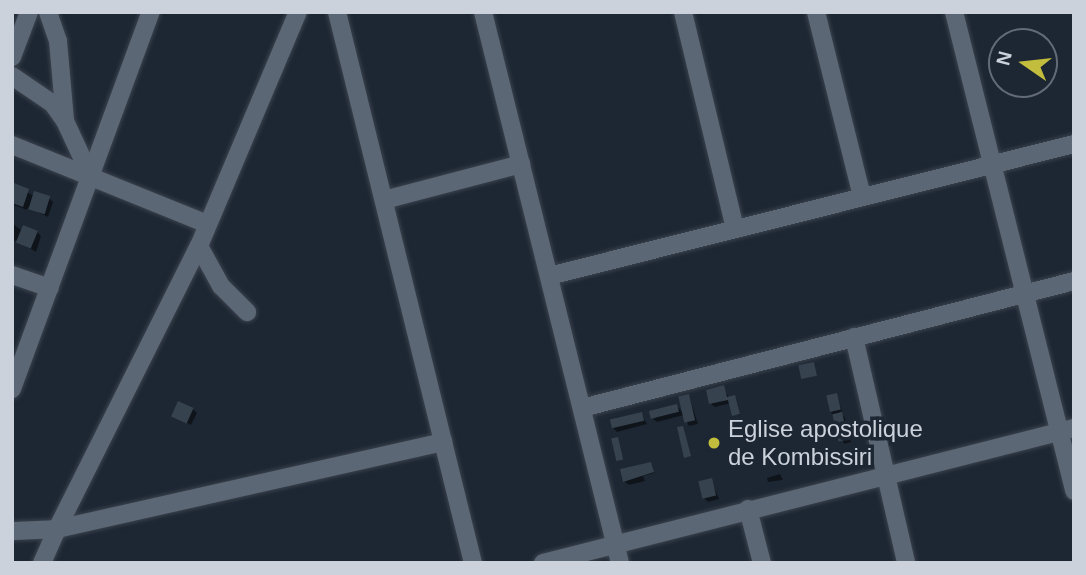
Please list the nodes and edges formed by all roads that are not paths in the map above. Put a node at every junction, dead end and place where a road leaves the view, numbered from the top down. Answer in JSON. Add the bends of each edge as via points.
{"nodes":[{"id":1,"x":29,"y":12,"type":"edge"},
{"id":2,"x":48,"y":12,"type":"edge"},
{"id":3,"x":151,"y":12,"type":"edge"},
{"id":4,"x":298,"y":12,"type":"edge"},
{"id":5,"x":337,"y":12,"type":"edge"},
{"id":6,"x":483,"y":12,"type":"edge"},
{"id":7,"x":683,"y":12,"type":"edge"},
{"id":8,"x":816,"y":12,"type":"edge"},
{"id":9,"x":954,"y":12,"type":"edge"},
{"id":10,"x":12,"y":57,"type":"edge"},
{"id":11,"x":12,"y":76,"type":"edge"},
{"id":12,"x":65,"y":121,"type":"junction"},
{"id":13,"x":1074,"y":144,"type":"edge"},
{"id":14,"x":12,"y":145,"type":"edge"},
{"id":15,"x":992,"y":163,"type":"junction"},
{"id":16,"x":521,"y":164,"type":"junction"},
{"id":17,"x":91,"y":177,"type":"junction"},
{"id":18,"x":862,"y":197,"type":"junction"},
{"id":19,"x":384,"y":200,"type":"junction"},
{"id":20,"x":208,"y":224,"type":"junction"},
{"id":21,"x":735,"y":229,"type":"junction"},
{"id":22,"x":199,"y":246,"type":"junction"},
{"id":23,"x":12,"y":275,"type":"edge"},
{"id":24,"x":549,"y":276,"type":"junction"},
{"id":25,"x":1074,"y":281,"type":"edge"},
{"id":26,"x":50,"y":288,"type":"junction"},
{"id":27,"x":1024,"y":293,"type":"junction"},
{"id":28,"x":247,"y":312,"type":"dead end"},
{"id":29,"x":854,"y":337,"type":"junction"},
{"id":30,"x":12,"y":388,"type":"edge"},
{"id":31,"x":582,"y":408,"type":"junction"},
{"id":32,"x":1066,"y":430,"type":"edge"},
{"id":33,"x":443,"y":442,"type":"junction"},
{"id":34,"x":884,"y":474,"type":"junction"},
{"id":35,"x":1074,"y":491,"type":"edge"},
{"id":36,"x":748,"y":509,"type":"junction"},
{"id":37,"x":57,"y":529,"type":"junction"},
{"id":38,"x":12,"y":531,"type":"edge"},
{"id":39,"x":615,"y":544,"type":"junction"},
{"id":40,"x":42,"y":563,"type":"edge"},
{"id":41,"x":473,"y":563,"type":"edge"},
{"id":42,"x":543,"y":563,"type":"edge"},
{"id":43,"x":620,"y":563,"type":"edge"},
{"id":44,"x":762,"y":563,"type":"edge"},
{"id":45,"x":906,"y":563,"type":"edge"}],
"edges":[{"from":1,"to":10,"type":"street"},
{"from":2,"to":12,"type":"street","via":[[58,41]]},
{"from":3,"to":17,"type":"street"},
{"from":4,"to":20,"type":"street"},
{"from":5,"to":19,"type":"street"},
{"from":6,"to":16,"type":"street"},
{"from":7,"to":21,"type":"street"},
{"from":8,"to":18,"type":"street"},
{"from":9,"to":15,"type":"street"},
{"from":11,"to":12,"type":"street","via":[[53,104]]},
{"from":12,"to":17,"type":"street"},
{"from":13,"to":15,"type":"street"},
{"from":14,"to":17,"type":"street"},
{"from":15,"to":18,"type":"street"},
{"from":15,"to":27,"type":"street"},
{"from":16,"to":19,"type":"street"},
{"from":16,"to":24,"type":"street"},
{"from":17,"to":20,"type":"street"},
{"from":17,"to":26,"type":"street"},
{"from":18,"to":21,"type":"street"},
{"from":19,"to":33,"type":"street"},
{"from":20,"to":22,"type":"street"},
{"from":21,"to":24,"type":"street"},
{"from":22,"to":28,"type":"street","via":[[221,286]]},
{"from":22,"to":37,"type":"street"},
{"from":23,"to":26,"type":"street"},
{"from":24,"to":31,"type":"street"},
{"from":25,"to":27,"type":"street"},
{"from":26,"to":30,"type":"street"},
{"from":27,"to":29,"type":"street"},
{"from":27,"to":32,"type":"street"},
{"from":29,"to":31,"type":"street"},
{"from":29,"to":34,"type":"street"},
{"from":31,"to":39,"type":"street"},
{"from":32,"to":34,"type":"street"},
{"from":32,"to":35,"type":"street"},
{"from":33,"to":37,"type":"street"},
{"from":33,"to":41,"type":"street"},
{"from":34,"to":36,"type":"street"},
{"from":34,"to":45,"type":"street"},
{"from":36,"to":39,"type":"street"},
{"from":36,"to":44,"type":"street"},
{"from":37,"to":38,"type":"street"},
{"from":37,"to":40,"type":"street"},
{"from":39,"to":42,"type":"street"},
{"from":39,"to":43,"type":"street"}]}
